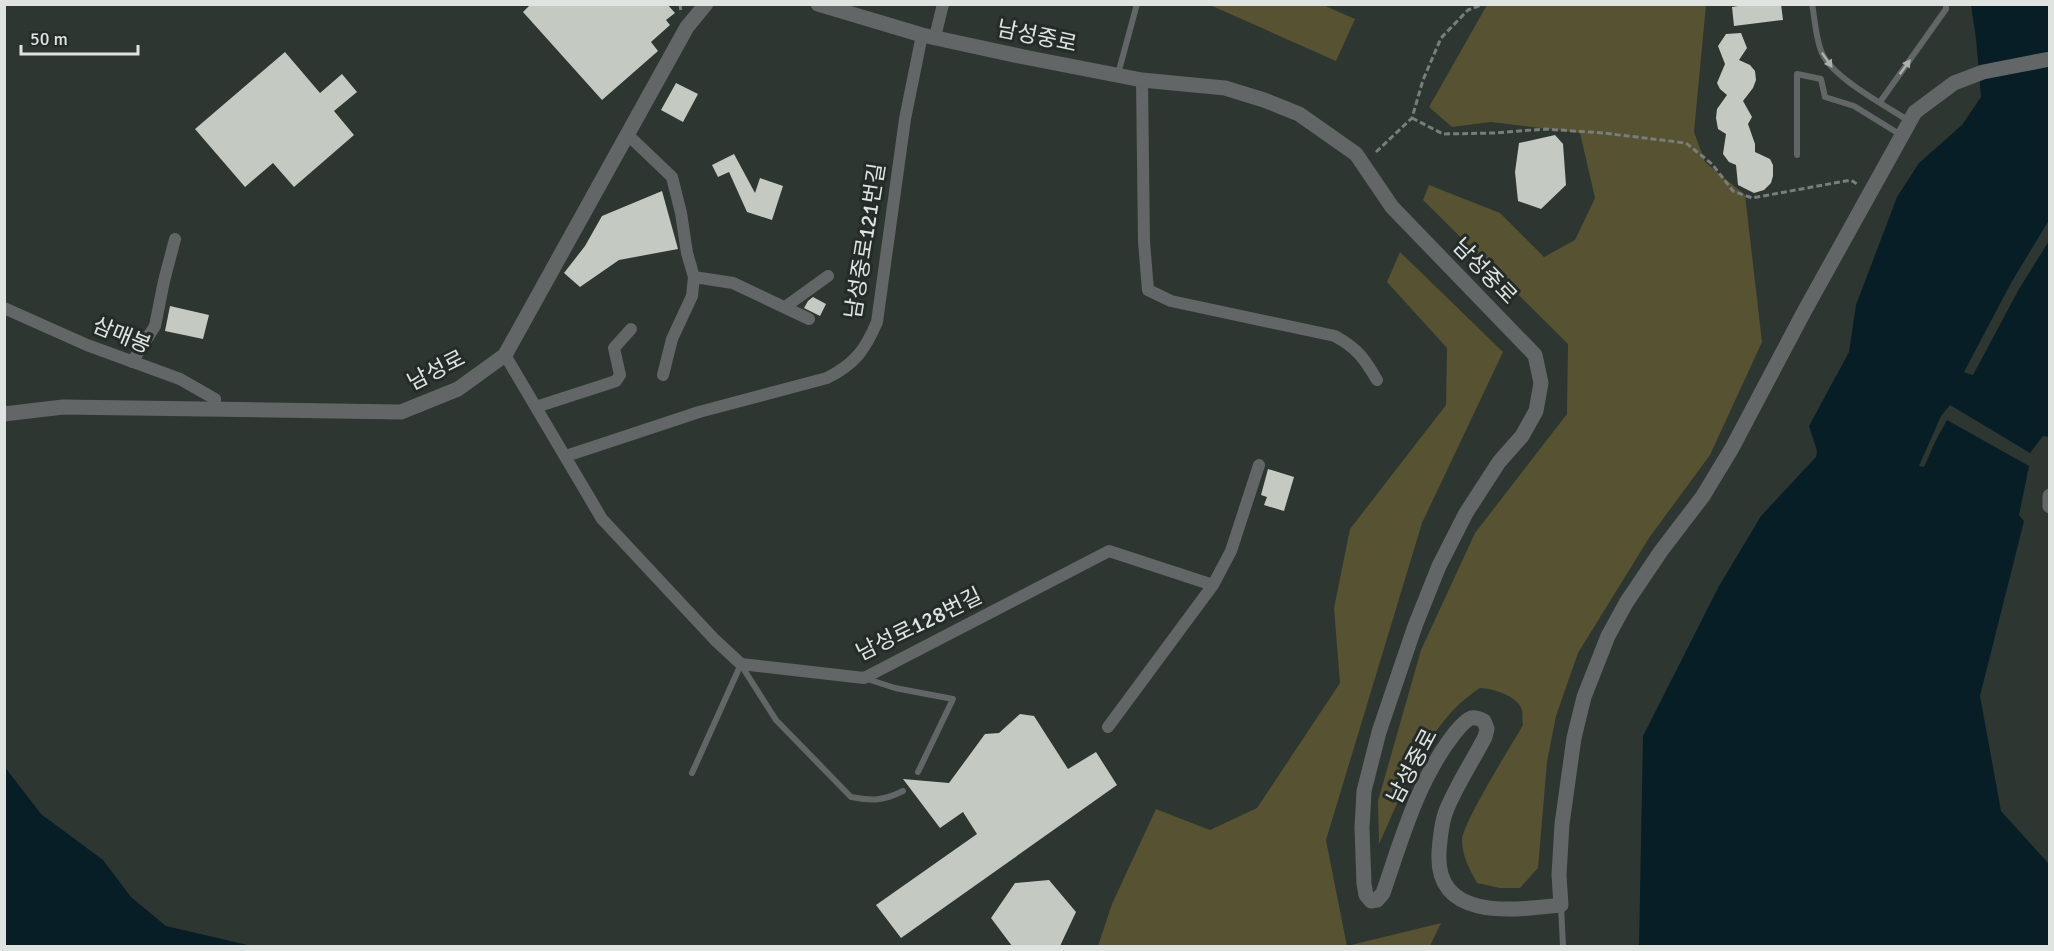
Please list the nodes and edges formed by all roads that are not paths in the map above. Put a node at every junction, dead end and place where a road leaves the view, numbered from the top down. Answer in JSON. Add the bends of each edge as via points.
{"nodes":[{"id":1,"x":692,"y":4,"type":"edge"},
{"id":2,"x":706,"y":4,"type":"edge"},
{"id":3,"x":818,"y":4,"type":"edge"},
{"id":4,"x":943,"y":4,"type":"edge"},
{"id":5,"x":1137,"y":4,"type":"edge"},
{"id":6,"x":1812,"y":4,"type":"edge"},
{"id":7,"x":1946,"y":4,"type":"edge"},
{"id":8,"x":689,"y":24,"type":"junction"},
{"id":9,"x":928,"y":36,"type":"junction"},
{"id":10,"x":2049,"y":59,"type":"edge"},
{"id":11,"x":1118,"y":75,"type":"junction"},
{"id":12,"x":1142,"y":80,"type":"junction"},
{"id":13,"x":1880,"y":102,"type":"junction"},
{"id":14,"x":1909,"y":123,"type":"junction"},
{"id":15,"x":628,"y":135,"type":"junction"},
{"id":16,"x":1797,"y":155,"type":"dead end"},
{"id":17,"x":175,"y":239,"type":"dead end"},
{"id":18,"x":828,"y":276,"type":"dead end"},
{"id":19,"x":694,"y":277,"type":"junction"},
{"id":20,"x":785,"y":307,"type":"junction"},
{"id":21,"x":4,"y":308,"type":"edge"},
{"id":22,"x":809,"y":319,"type":"dead end"},
{"id":23,"x":631,"y":329,"type":"dead end"},
{"id":24,"x":505,"y":355,"type":"junction"},
{"id":25,"x":132,"y":362,"type":"junction"},
{"id":26,"x":663,"y":375,"type":"dead end"},
{"id":27,"x":1377,"y":380,"type":"dead end"},
{"id":28,"x":536,"y":407,"type":"junction"},
{"id":29,"x":215,"y":408,"type":"junction"},
{"id":30,"x":4,"y":414,"type":"edge"},
{"id":31,"x":566,"y":456,"type":"junction"},
{"id":32,"x":1259,"y":465,"type":"dead end"},
{"id":33,"x":2049,"y":496,"type":"edge"},
{"id":34,"x":2049,"y":506,"type":"edge"},
{"id":35,"x":1214,"y":585,"type":"junction"},
{"id":36,"x":741,"y":664,"type":"junction"},
{"id":37,"x":864,"y":678,"type":"junction"},
{"id":38,"x":1108,"y":727,"type":"dead end"},
{"id":39,"x":918,"y":772,"type":"dead end"},
{"id":40,"x":692,"y":773,"type":"dead end"},
{"id":41,"x":903,"y":790,"type":"dead end"},
{"id":42,"x":1561,"y":905,"type":"junction"},
{"id":43,"x":1563,"y":946,"type":"edge"}],
"edges":[{"from":1,"to":8,"type":"street","name":"남성로"},
{"from":2,"to":8,"type":"street","name":"남성로"},
{"from":3,"to":9,"type":"street","name":"남성중로"},
{"from":4,"to":9,"type":"street","name":"남성중로121번길"},
{"from":5,"to":11,"type":"lane"},
{"from":6,"to":13,"type":"lane","one_way":true,"via":[[1822,54],[1831,67]]},
{"from":13,"to":7,"type":"lane","one_way":true},
{"from":8,"to":15,"type":"street","name":"남성로"},
{"from":9,"to":11,"type":"street","name":"남성중로"},
{"from":9,"to":31,"type":"street","name":"남성중로121번길","via":[[905,119],[878,314],[862,352],[843,370],[827,378],[699,412]]},
{"from":10,"to":14,"type":"street","via":[[1954,82]]},
{"from":11,"to":12,"type":"street","name":"남성중로"},
{"from":12,"to":27,"type":"street","via":[[1148,290],[1171,301],[1335,336],[1364,356]]},
{"from":12,"to":42,"type":"street","name":"남성중로","via":[[1225,88],[1299,114],[1356,154],[1392,207],[1535,355],[1541,383],[1536,411],[1466,513],[1439,566],[1378,732],[1364,791],[1362,861],[1366,895],[1371,901],[1377,900],[1441,750],[1458,728],[1476,718],[1485,721],[1487,729],[1446,812],[1439,860],[1444,884],[1450,892],[1476,906],[1514,910]]},
{"from":13,"to":14,"type":"lane"},
{"from":14,"to":16,"type":"lane","via":[[1825,97],[1821,79],[1797,74]]},
{"from":14,"to":42,"type":"street","via":[[1732,448],[1703,496],[1626,603],[1608,636],[1584,697],[1572,750],[1562,824]]},
{"from":15,"to":19,"type":"street","via":[[672,177]]},
{"from":15,"to":24,"type":"street","name":"남성로"},
{"from":17,"to":25,"type":"street","via":[[155,326]]},
{"from":18,"to":20,"type":"street"},
{"from":19,"to":20,"type":"street","via":[[733,284]]},
{"from":19,"to":26,"type":"street","via":[[692,296],[672,339]]},
{"from":20,"to":22,"type":"street"},
{"from":21,"to":25,"type":"street","name":"삼매봉"},
{"from":23,"to":28,"type":"street","via":[[614,348],[620,375],[616,381]]},
{"from":24,"to":28,"type":"street"},
{"from":24,"to":29,"type":"street","name":"남성로","via":[[458,389],[401,412]]},
{"from":25,"to":29,"type":"street","name":"삼매봉","via":[[197,388],[216,399]]},
{"from":28,"to":31,"type":"street"},
{"from":29,"to":30,"type":"street","name":"남성로","via":[[63,407]]},
{"from":31,"to":36,"type":"street","via":[[602,519]]},
{"from":32,"to":35,"type":"street","via":[[1231,551]]},
{"from":33,"to":34,"type":"street"},
{"from":35,"to":37,"type":"street","name":"남성로128번길","via":[[1109,551]]},
{"from":35,"to":38,"type":"street"},
{"from":36,"to":37,"type":"street","name":"남성로128번길"},
{"from":36,"to":40,"type":"lane"},
{"from":36,"to":41,"type":"lane","via":[[776,720],[851,797],[878,800]]},
{"from":37,"to":39,"type":"lane","via":[[953,699]]},
{"from":42,"to":43,"type":"lane"}]}
